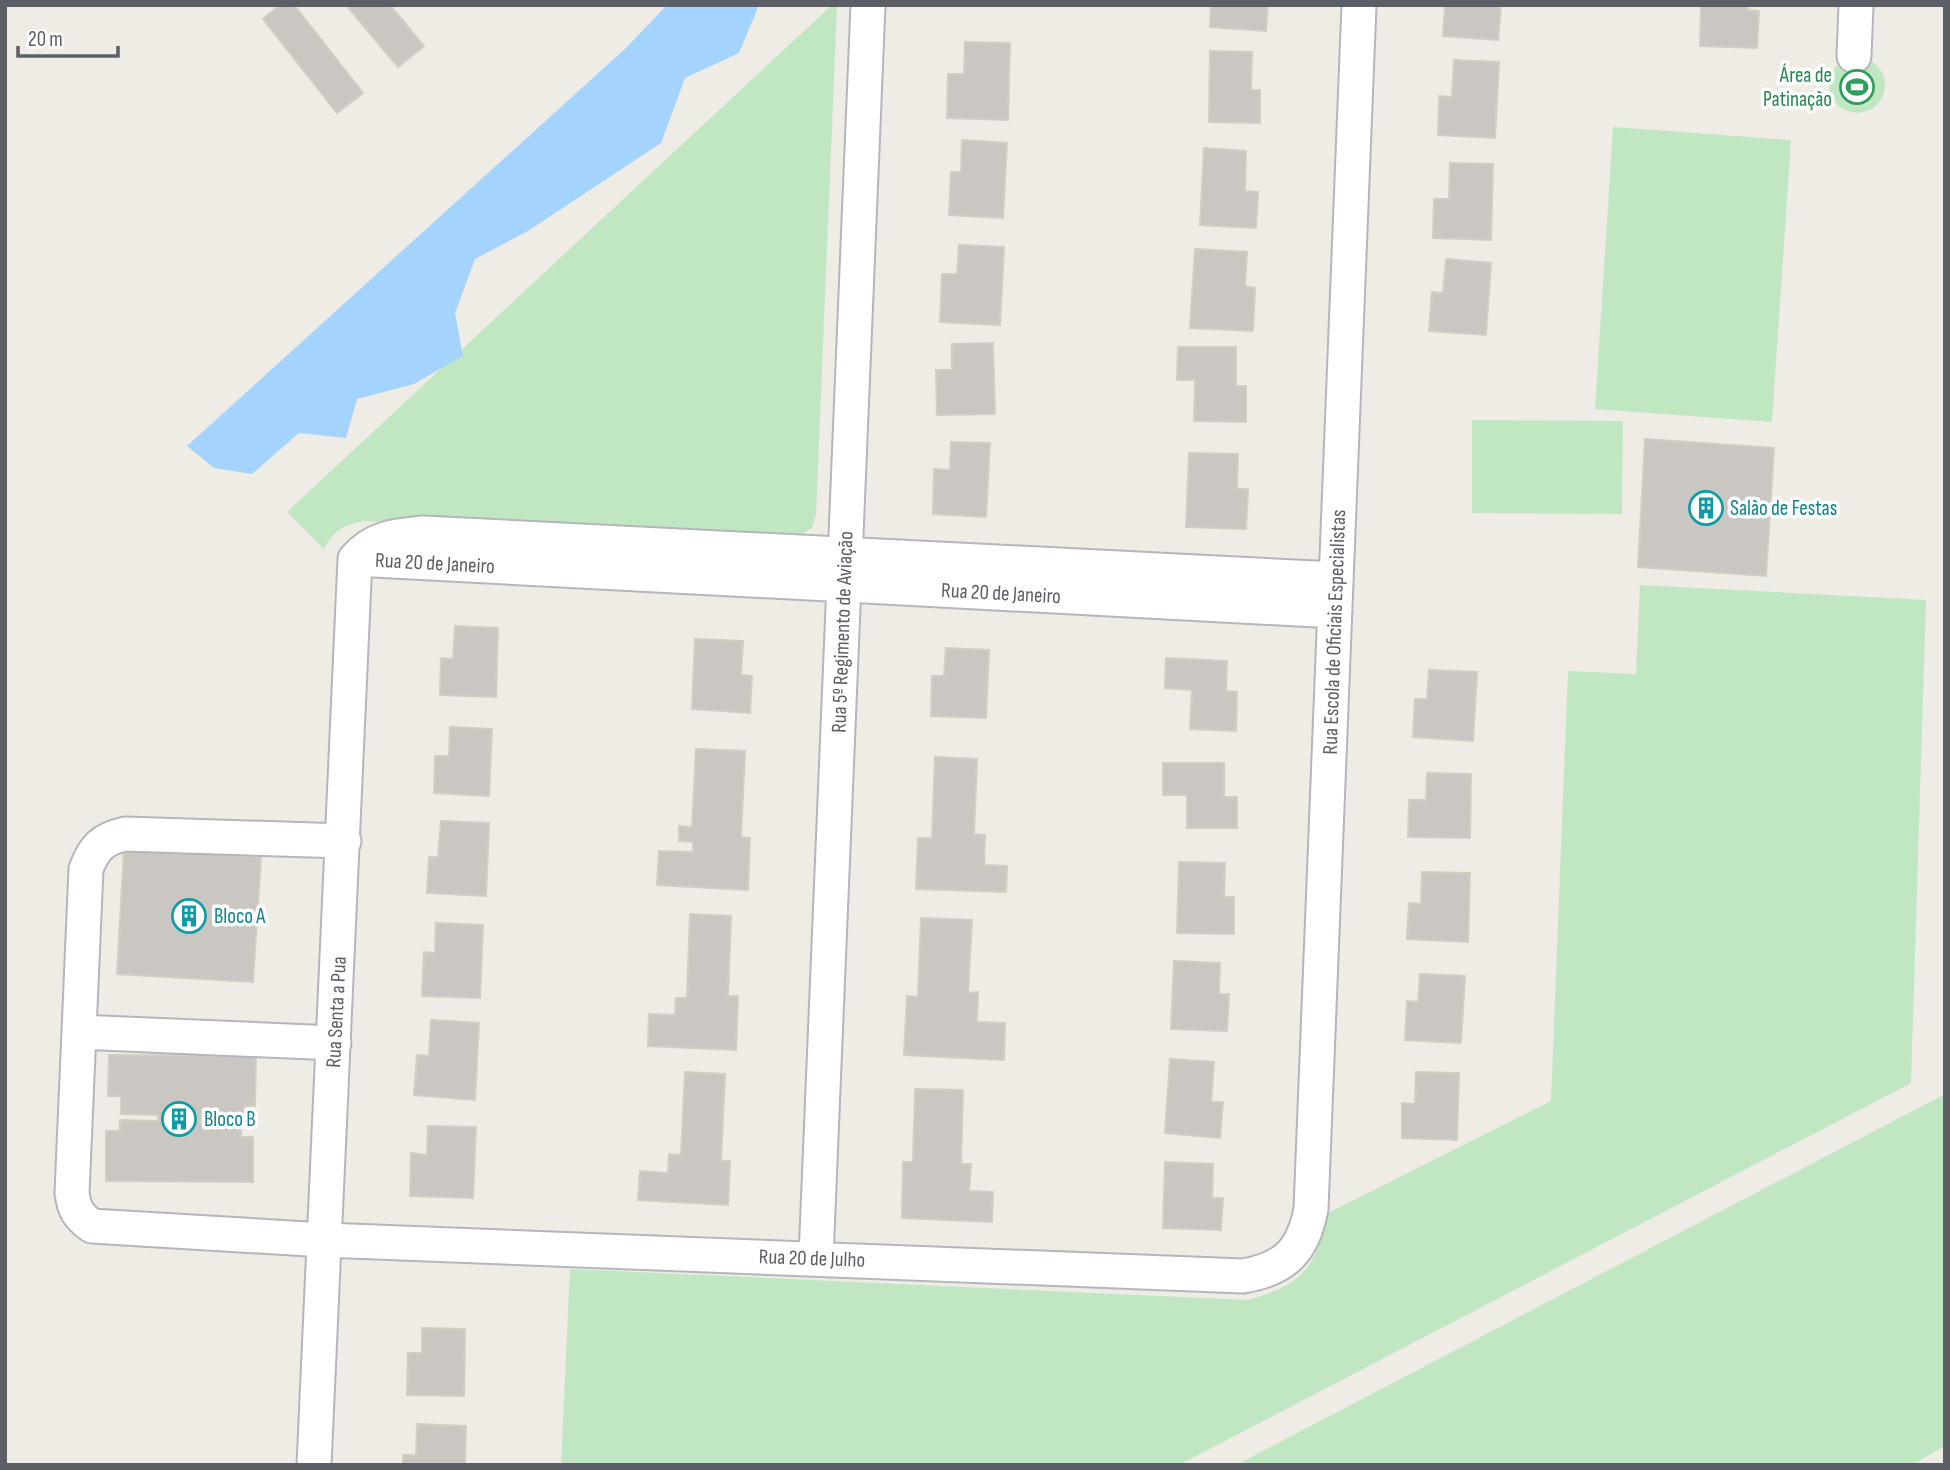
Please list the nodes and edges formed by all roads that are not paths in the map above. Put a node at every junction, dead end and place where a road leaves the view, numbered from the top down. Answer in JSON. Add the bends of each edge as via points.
{"nodes":[{"id":1,"x":868,"y":5,"type":"edge"},
{"id":2,"x":1359,"y":5,"type":"edge"},
{"id":3,"x":1856,"y":5,"type":"edge"},
{"id":4,"x":1854,"y":56,"type":"dead end"},
{"id":5,"x":355,"y":559,"type":"joint"},
{"id":6,"x":845,"y":569,"type":"junction"},
{"id":7,"x":1336,"y":595,"type":"junction"},
{"id":8,"x":344,"y":841,"type":"junction"},
{"id":9,"x":79,"y":1032,"type":"junction"},
{"id":10,"x":334,"y":1043,"type":"junction"},
{"id":11,"x":325,"y":1240,"type":"junction"},
{"id":12,"x":1292,"y":1254,"type":"joint"},
{"id":13,"x":816,"y":1258,"type":"junction"},
{"id":14,"x":314,"y":1465,"type":"edge"}],
"edges":[{"from":1,"to":6,"type":"street","name":"Rua 5º Regimento de Aviação"},
{"from":2,"to":7,"type":"street","name":"Rua Escola de Oficiais Especialistas"},
{"from":3,"to":4,"type":"street"},
{"from":5,"to":6,"type":"street","name":"Rua 20 de Janeiro"},
{"from":5,"to":8,"type":"street","name":"Rua Senta a Pua"},
{"from":6,"to":7,"type":"street","name":"Rua 20 de Janeiro"},
{"from":6,"to":13,"type":"street","name":"Rua 5º Regimento de Aviação"},
{"from":7,"to":12,"type":"street","name":"Rua Escola de Oficiais Especialistas","via":[[1311,1209],[1303,1240]]},
{"from":8,"to":9,"type":"street","via":[[125,834],[106,839],[93,852],[86,869]]},
{"from":8,"to":10,"type":"street","name":"Rua Senta a Pua"},
{"from":9,"to":10,"type":"street"},
{"from":9,"to":11,"type":"street","name":"Rua 20 de Julho","via":[[72,1193],[73,1208],[80,1217],[92,1226],[111,1228]]},
{"from":10,"to":11,"type":"street","name":"Rua Senta a Pua"},
{"from":11,"to":13,"type":"street","name":"Rua 20 de Julho"},
{"from":11,"to":14,"type":"street","name":"Rua Senta a Pua"},
{"from":12,"to":13,"type":"street","name":"Rua 20 de Julho","via":[[1265,1272],[1243,1276]]}]}
